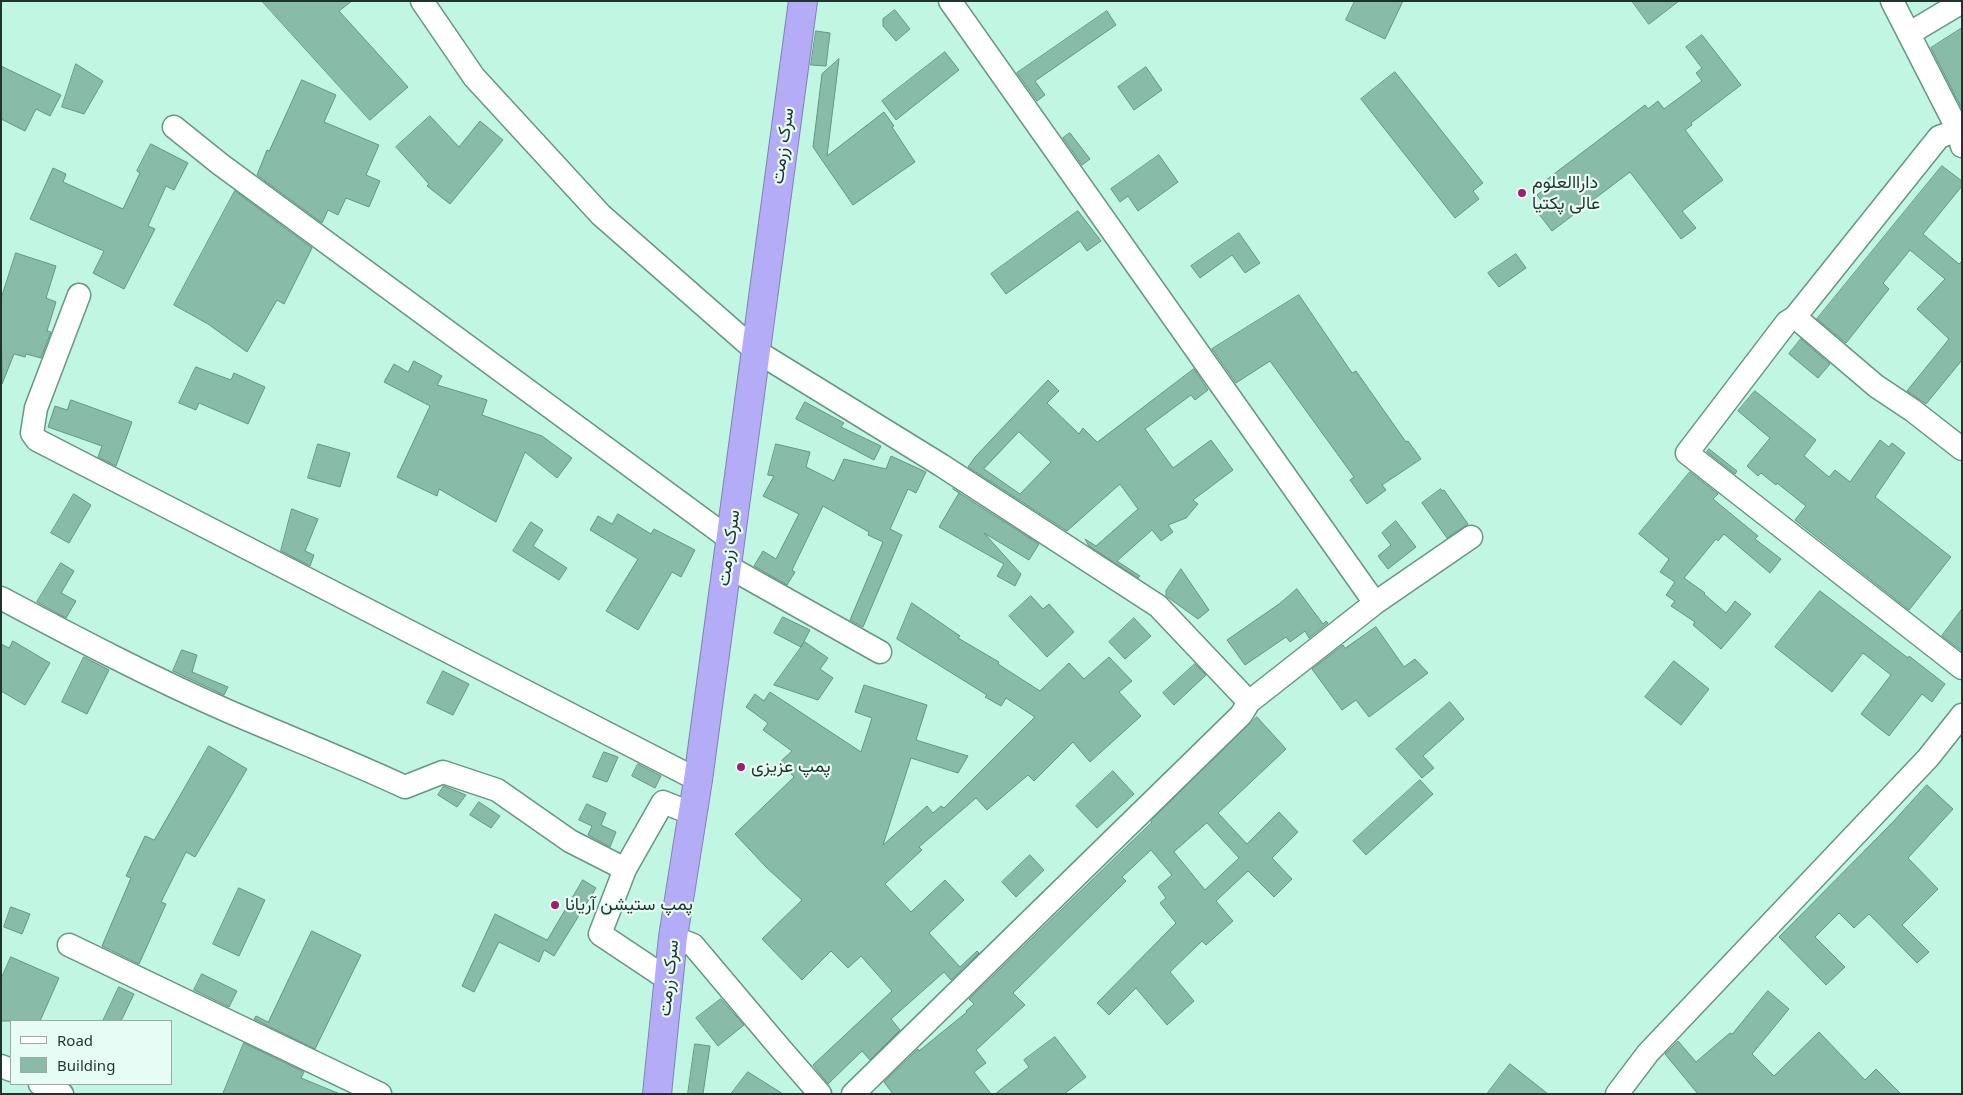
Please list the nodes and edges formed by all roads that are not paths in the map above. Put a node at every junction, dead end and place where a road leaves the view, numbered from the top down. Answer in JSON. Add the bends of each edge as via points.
{"nodes":[{"id":1,"x":422,"y":1,"type":"edge"},
{"id":2,"x":803,"y":1,"type":"edge"},
{"id":3,"x":950,"y":1,"type":"edge"},
{"id":4,"x":1892,"y":1,"type":"edge"},
{"id":5,"x":1962,"y":2,"type":"edge"},
{"id":6,"x":1910,"y":33,"type":"junction"},
{"id":7,"x":174,"y":127,"type":"dead end"},
{"id":8,"x":1960,"y":138,"type":"edge"},
{"id":9,"x":79,"y":295,"type":"dead end"},
{"id":10,"x":1796,"y":317,"type":"junction"},
{"id":11,"x":756,"y":351,"type":"junction"},
{"id":12,"x":1962,"y":449,"type":"edge"},
{"id":13,"x":1471,"y":537,"type":"dead end"},
{"id":14,"x":731,"y":540,"type":"junction"},
{"id":15,"x":727,"y":566,"type":"junction"},
{"id":16,"x":1,"y":598,"type":"edge"},
{"id":17,"x":1375,"y":602,"type":"junction"},
{"id":18,"x":880,"y":652,"type":"dead end"},
{"id":19,"x":1962,"y":668,"type":"edge"},
{"id":20,"x":1249,"y":702,"type":"junction"},
{"id":21,"x":1962,"y":716,"type":"edge"},
{"id":22,"x":698,"y":780,"type":"junction"},
{"id":23,"x":693,"y":814,"type":"junction"},
{"id":24,"x":625,"y":869,"type":"junction"},
{"id":25,"x":673,"y":937,"type":"junction"},
{"id":26,"x":69,"y":945,"type":"dead end"},
{"id":27,"x":669,"y":980,"type":"junction"},
{"id":28,"x":42,"y":1085,"type":"edge"},
{"id":29,"x":62,"y":1094,"type":"edge"},
{"id":30,"x":380,"y":1094,"type":"edge"},
{"id":31,"x":656,"y":1094,"type":"edge"},
{"id":32,"x":820,"y":1094,"type":"edge"},
{"id":33,"x":853,"y":1094,"type":"edge"},
{"id":34,"x":1617,"y":1094,"type":"edge"}],
"edges":[{"from":1,"to":11,"type":"street","via":[[474,77],[602,215]]},
{"from":2,"to":11,"type":"highway","name":"سرک زرمت"},
{"from":3,"to":17,"type":"street"},
{"from":4,"to":6,"type":"street"},
{"from":5,"to":6,"type":"street"},
{"from":6,"to":8,"type":"street"},
{"from":7,"to":14,"type":"street","via":[[227,170]]},
{"from":8,"to":10,"type":"street","via":[[1939,137]]},
{"from":9,"to":22,"type":"street","via":[[36,408],[32,433],[37,440]]},
{"from":10,"to":12,"type":"street","via":[[1876,386]]},
{"from":10,"to":19,"type":"street","via":[[1787,322],[1687,453]]},
{"from":11,"to":14,"type":"highway","name":"سرک زرمت"},
{"from":11,"to":20,"type":"street","via":[[1158,606]]},
{"from":13,"to":17,"type":"street"},
{"from":14,"to":15,"type":"highway","name":"سرک زرمت"},
{"from":15,"to":18,"type":"street"},
{"from":15,"to":22,"type":"highway","name":"سرک زرمت"},
{"from":16,"to":24,"type":"street","via":[[82,641],[229,711],[405,787],[443,772],[497,790],[570,841]]},
{"from":17,"to":20,"type":"street"},
{"from":20,"to":33,"type":"street","via":[[1240,716]]},
{"from":21,"to":34,"type":"street","via":[[1928,758],[1648,1053]]},
{"from":22,"to":23,"type":"highway","name":"سرک زرمت"},
{"from":23,"to":24,"type":"street","via":[[663,802]]},
{"from":23,"to":25,"type":"highway","name":"سرک زرمت"},
{"from":24,"to":27,"type":"street","via":[[600,934]]},
{"from":25,"to":27,"type":"highway","name":"سرک زرمت"},
{"from":25,"to":32,"type":"street","via":[[693,945]]},
{"from":26,"to":30,"type":"street"},
{"from":27,"to":31,"type":"highway","name":"سرک زرمت"},
{"from":28,"to":29,"type":"street"}]}
